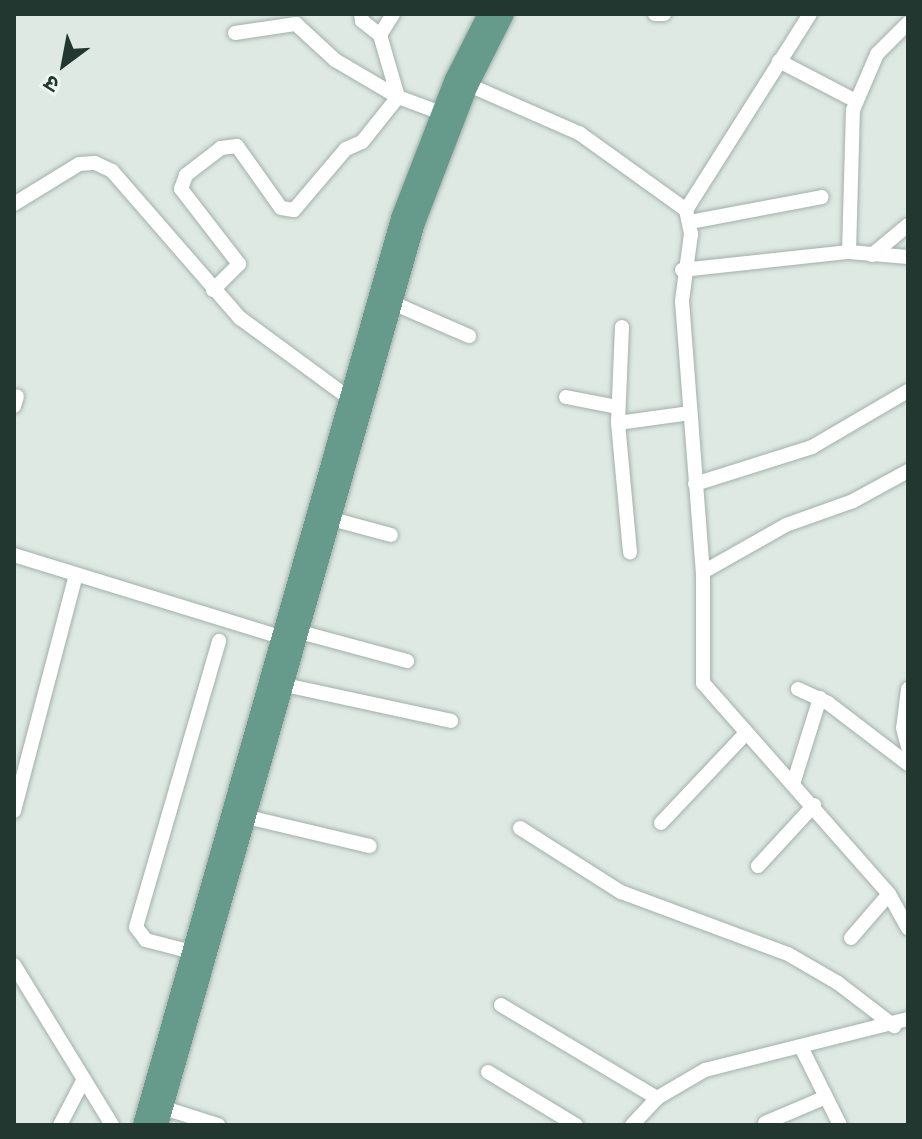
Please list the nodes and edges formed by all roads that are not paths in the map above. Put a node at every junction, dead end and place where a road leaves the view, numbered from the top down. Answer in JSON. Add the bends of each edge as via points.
{"nodes":[{"id":1,"x":361,"y":14,"type":"edge"},
{"id":2,"x":393,"y":14,"type":"edge"},
{"id":3,"x":487,"y":14,"type":"edge"},
{"id":4,"x":505,"y":14,"type":"edge"},
{"id":5,"x":655,"y":14,"type":"edge"},
{"id":6,"x":664,"y":14,"type":"edge"},
{"id":7,"x":810,"y":14,"type":"edge"},
{"id":8,"x":908,"y":23,"type":"edge"},
{"id":9,"x":235,"y":33,"type":"dead end"},
{"id":10,"x":380,"y":35,"type":"junction"},
{"id":11,"x":779,"y":61,"type":"junction"},
{"id":12,"x":461,"y":82,"type":"junction"},
{"id":13,"x":398,"y":97,"type":"junction"},
{"id":14,"x":856,"y":101,"type":"junction"},
{"id":15,"x":441,"y":113,"type":"junction"},
{"id":16,"x":822,"y":197,"type":"dead end"},
{"id":17,"x":14,"y":204,"type":"edge"},
{"id":18,"x":688,"y":216,"type":"junction"},
{"id":19,"x":908,"y":225,"type":"edge"},
{"id":20,"x":849,"y":252,"type":"junction"},
{"id":21,"x":872,"y":255,"type":"junction"},
{"id":22,"x":908,"y":257,"type":"edge"},
{"id":23,"x":682,"y":270,"type":"junction"},
{"id":24,"x":213,"y":290,"type":"junction"},
{"id":25,"x":393,"y":303,"type":"junction"},
{"id":26,"x":622,"y":327,"type":"dead end"},
{"id":27,"x":469,"y":336,"type":"dead end"},
{"id":28,"x":908,"y":391,"type":"edge"},
{"id":29,"x":566,"y":397,"type":"dead end"},
{"id":30,"x":349,"y":398,"type":"junction"},
{"id":31,"x":690,"y":413,"type":"junction"},
{"id":32,"x":618,"y":415,"type":"junction"},
{"id":33,"x":908,"y":471,"type":"edge"},
{"id":34,"x":695,"y":484,"type":"junction"},
{"id":35,"x":332,"y":519,"type":"junction"},
{"id":36,"x":391,"y":535,"type":"dead end"},
{"id":37,"x":630,"y":552,"type":"dead end"},
{"id":38,"x":14,"y":555,"type":"edge"},
{"id":39,"x":703,"y":572,"type":"junction"},
{"id":40,"x":76,"y":575,"type":"junction"},
{"id":41,"x":291,"y":634,"type":"junction"},
{"id":42,"x":219,"y":641,"type":"dead end"},
{"id":43,"x":407,"y":661,"type":"dead end"},
{"id":44,"x":285,"y":685,"type":"junction"},
{"id":45,"x":798,"y":689,"type":"dead end"},
{"id":46,"x":908,"y":689,"type":"edge"},
{"id":47,"x":820,"y":698,"type":"junction"},
{"id":48,"x":451,"y":721,"type":"dead end"},
{"id":49,"x":746,"y":733,"type":"junction"},
{"id":50,"x":908,"y":747,"type":"edge"},
{"id":51,"x":908,"y":764,"type":"edge"},
{"id":52,"x":794,"y":781,"type":"junction"},
{"id":53,"x":814,"y":805,"type":"junction"},
{"id":54,"x":14,"y":811,"type":"edge"},
{"id":55,"x":247,"y":817,"type":"junction"},
{"id":56,"x":661,"y":823,"type":"dead end"},
{"id":57,"x":520,"y":828,"type":"dead end"},
{"id":58,"x":370,"y":846,"type":"dead end"},
{"id":59,"x":758,"y":866,"type":"dead end"},
{"id":60,"x":889,"y":894,"type":"junction"},
{"id":61,"x":908,"y":928,"type":"edge"},
{"id":62,"x":851,"y":938,"type":"dead end"},
{"id":63,"x":192,"y":952,"type":"junction"},
{"id":64,"x":16,"y":978,"type":"edge"},
{"id":65,"x":501,"y":1005,"type":"dead end"},
{"id":66,"x":908,"y":1019,"type":"edge"},
{"id":67,"x":894,"y":1026,"type":"junction"},
{"id":68,"x":801,"y":1047,"type":"junction"},
{"id":69,"x":488,"y":1072,"type":"dead end"},
{"id":70,"x":82,"y":1083,"type":"junction"},
{"id":71,"x":826,"y":1097,"type":"junction"},
{"id":72,"x":657,"y":1098,"type":"junction"},
{"id":73,"x":162,"y":1117,"type":"edge"},
{"id":74,"x":639,"y":1122,"type":"edge"},
{"id":75,"x":765,"y":1123,"type":"edge"},
{"id":76,"x":60,"y":1125,"type":"edge"},
{"id":77,"x":112,"y":1125,"type":"edge"},
{"id":78,"x":142,"y":1125,"type":"edge"},
{"id":79,"x":218,"y":1125,"type":"edge"},
{"id":80,"x":576,"y":1125,"type":"edge"},
{"id":81,"x":840,"y":1125,"type":"edge"}],
"edges":[{"from":1,"to":10,"type":"street"},
{"from":2,"to":10,"type":"street"},
{"from":3,"to":12,"type":"main road"},
{"from":4,"to":12,"type":"main road"},
{"from":5,"to":6,"type":"street"},
{"from":7,"to":11,"type":"street"},
{"from":8,"to":14,"type":"street","via":[[877,54]]},
{"from":9,"to":13,"type":"street","via":[[296,24],[335,60]]},
{"from":10,"to":13,"type":"street"},
{"from":11,"to":14,"type":"street"},
{"from":11,"to":18,"type":"street"},
{"from":12,"to":15,"type":"main road"},
{"from":12,"to":18,"type":"street","via":[[579,133]]},
{"from":12,"to":25,"type":"main road"},
{"from":13,"to":15,"type":"street"},
{"from":13,"to":24,"type":"street","via":[[294,210],[281,208],[237,146],[221,148],[186,175],[181,189],[239,264]]},
{"from":14,"to":20,"type":"street"},
{"from":15,"to":30,"type":"main road","via":[[400,218]]},
{"from":16,"to":18,"type":"street"},
{"from":17,"to":24,"type":"street","via":[[60,173],[95,163],[112,171]]},
{"from":18,"to":23,"type":"street"},
{"from":19,"to":21,"type":"street"},
{"from":20,"to":21,"type":"street"},
{"from":20,"to":23,"type":"street"},
{"from":21,"to":22,"type":"street"},
{"from":23,"to":31,"type":"street"},
{"from":24,"to":30,"type":"street","via":[[240,318]]},
{"from":25,"to":27,"type":"street"},
{"from":25,"to":35,"type":"main road"},
{"from":26,"to":32,"type":"street"},
{"from":28,"to":34,"type":"street","via":[[812,447]]},
{"from":29,"to":32,"type":"street"},
{"from":30,"to":41,"type":"main road"},
{"from":31,"to":32,"type":"street"},
{"from":31,"to":34,"type":"street"},
{"from":32,"to":37,"type":"street"},
{"from":33,"to":39,"type":"street","via":[[853,501],[786,525]]},
{"from":34,"to":39,"type":"street"},
{"from":35,"to":36,"type":"street"},
{"from":35,"to":41,"type":"main road"},
{"from":38,"to":40,"type":"street"},
{"from":39,"to":49,"type":"street","via":[[703,683]]},
{"from":40,"to":41,"type":"street"},
{"from":40,"to":54,"type":"street"},
{"from":41,"to":43,"type":"street"},
{"from":41,"to":44,"type":"main road"},
{"from":41,"to":63,"type":"main road"},
{"from":42,"to":63,"type":"street","via":[[136,927],[146,940]]},
{"from":44,"to":48,"type":"street"},
{"from":44,"to":55,"type":"main road"},
{"from":45,"to":47,"type":"street"},
{"from":46,"to":50,"type":"street","via":[[903,728]]},
{"from":47,"to":51,"type":"street"},
{"from":47,"to":52,"type":"street"},
{"from":49,"to":52,"type":"street"},
{"from":49,"to":56,"type":"street"},
{"from":52,"to":53,"type":"street"},
{"from":53,"to":59,"type":"street"},
{"from":53,"to":60,"type":"street"},
{"from":55,"to":58,"type":"street"},
{"from":55,"to":73,"type":"main road"},
{"from":57,"to":67,"type":"street","via":[[632,897],[788,954],[838,983]]},
{"from":60,"to":61,"type":"street"},
{"from":60,"to":62,"type":"street"},
{"from":63,"to":78,"type":"main road"},
{"from":64,"to":70,"type":"street"},
{"from":65,"to":72,"type":"street"},
{"from":66,"to":67,"type":"street"},
{"from":67,"to":68,"type":"street"},
{"from":68,"to":71,"type":"street"},
{"from":68,"to":72,"type":"street","via":[[705,1070]]},
{"from":69,"to":80,"type":"street"},
{"from":70,"to":76,"type":"street"},
{"from":70,"to":77,"type":"street"},
{"from":71,"to":75,"type":"street"},
{"from":71,"to":81,"type":"street"},
{"from":72,"to":74,"type":"street"},
{"from":73,"to":79,"type":"street"}]}
